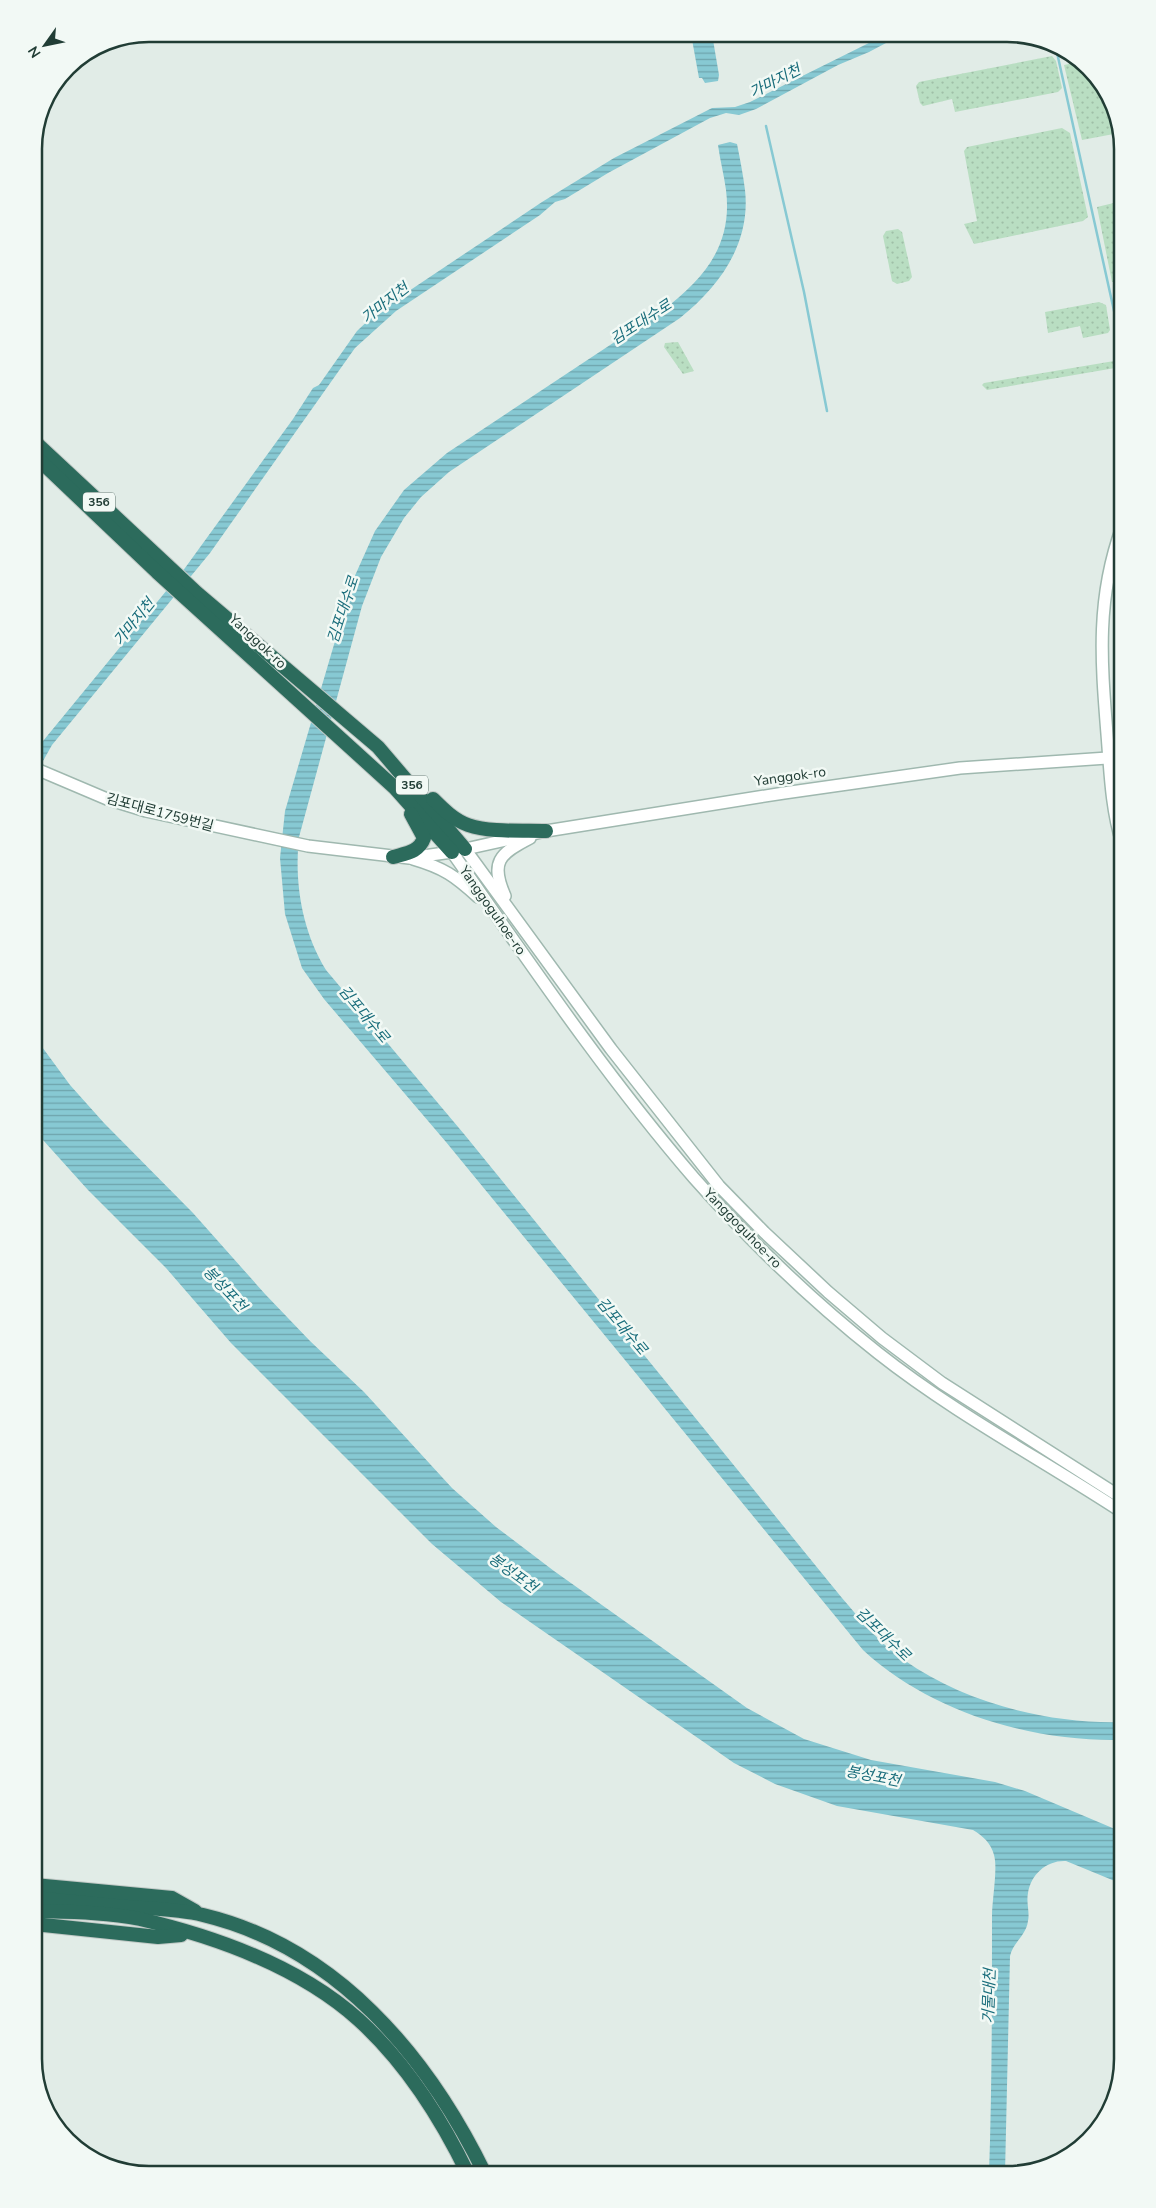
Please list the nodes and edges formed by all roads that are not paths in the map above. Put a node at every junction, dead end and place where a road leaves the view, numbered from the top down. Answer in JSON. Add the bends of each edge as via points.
{"nodes":[{"id":1,"x":43,"y":450,"type":"edge"},
{"id":2,"x":43,"y":463,"type":"edge"},
{"id":3,"x":1114,"y":553,"type":"edge"},
{"id":4,"x":161,"y":568,"type":"junction"},
{"id":5,"x":194,"y":597,"type":"junction"},
{"id":6,"x":378,"y":747,"type":"junction"},
{"id":7,"x":1109,"y":758,"type":"junction"},
{"id":8,"x":1114,"y":758,"type":"edge"},
{"id":9,"x":43,"y":773,"type":"edge"},
{"id":10,"x":395,"y":788,"type":"junction"},
{"id":11,"x":1114,"y":802,"type":"edge"},
{"id":12,"x":546,"y":831,"type":"junction"},
{"id":13,"x":458,"y":851,"type":"junction"},
{"id":14,"x":393,"y":857,"type":"junction"},
{"id":15,"x":409,"y":858,"type":"junction"},
{"id":16,"x":492,"y":910,"type":"junction"},
{"id":17,"x":522,"y":926,"type":"junction"},
{"id":18,"x":1114,"y":1493,"type":"edge"},
{"id":19,"x":1114,"y":1507,"type":"edge"},
{"id":20,"x":42,"y":1886,"type":"edge"},
{"id":21,"x":42,"y":1893,"type":"edge"},
{"id":22,"x":42,"y":1899,"type":"edge"},
{"id":23,"x":42,"y":1912,"type":"edge"},
{"id":24,"x":200,"y":1914,"type":"junction"},
{"id":25,"x":42,"y":1917,"type":"edge"},
{"id":26,"x":42,"y":1925,"type":"edge"},
{"id":27,"x":189,"y":1934,"type":"junction"},
{"id":28,"x":464,"y":2165,"type":"edge"},
{"id":29,"x":481,"y":2165,"type":"edge"}],
"edges":[{"from":1,"to":4,"type":"highway","number":"356"},
{"from":2,"to":4,"type":"highway","number":"356"},
{"from":3,"to":7,"type":"main road","via":[[1102,613],[1103,686]]},
{"from":4,"to":5,"type":"highway","number":"356"},
{"from":5,"to":6,"type":"highway","name":"Yanggok-ro","number":"356","via":[[305,684]]},
{"from":5,"to":10,"type":"highway","name":"Yanggok-ro","number":"356","via":[[303,705]]},
{"from":6,"to":12,"type":"highway","via":[[452,816],[467,824]]},
{"from":6,"to":13,"type":"highway","number":"356"},
{"from":7,"to":8,"type":"main road","name":"Yanggok-ro"},
{"from":7,"to":11,"type":"main road"},
{"from":7,"to":12,"type":"main road","name":"Yanggok-ro","via":[[960,768]]},
{"from":9,"to":14,"type":"main road","name":"김포대로1759번길","via":[[146,811],[305,845]]},
{"from":10,"to":13,"type":"highway","number":"356"},
{"from":10,"to":14,"type":"highway","via":[[424,838],[416,850]]},
{"from":12,"to":13,"type":"main road","name":"Yanggok-ro"},
{"from":12,"to":17,"type":"main road","via":[[515,846],[501,857],[497,866],[498,880]]},
{"from":13,"to":15,"type":"main road"},
{"from":13,"to":16,"type":"main road","name":"Yanggoguhoe-ro"},
{"from":13,"to":17,"type":"main road","name":"Yanggoguhoe-ro"},
{"from":14,"to":15,"type":"main road"},
{"from":15,"to":16,"type":"main road","via":[[438,866],[457,878]]},
{"from":16,"to":19,"type":"main road","name":"Yanggoguhoe-ro","via":[[604,1064],[692,1176],[780,1266],[828,1311],[911,1378]]},
{"from":17,"to":18,"type":"main road","name":"Yanggoguhoe-ro","via":[[675,1132],[719,1186],[764,1232],[848,1309],[942,1383]]},
{"from":20,"to":24,"type":"highway","via":[[172,1898]]},
{"from":21,"to":24,"type":"highway","via":[[174,1906]]},
{"from":22,"to":24,"type":"highway"},
{"from":23,"to":27,"type":"highway","via":[[139,1919]]},
{"from":24,"to":29,"type":"highway","via":[[238,1924],[292,1952],[364,2002],[434,2086]]},
{"from":25,"to":27,"type":"highway"},
{"from":26,"to":27,"type":"highway","via":[[158,1937]]},
{"from":27,"to":28,"type":"highway","via":[[241,1951],[300,1978],[359,2020],[416,2086]]}]}
